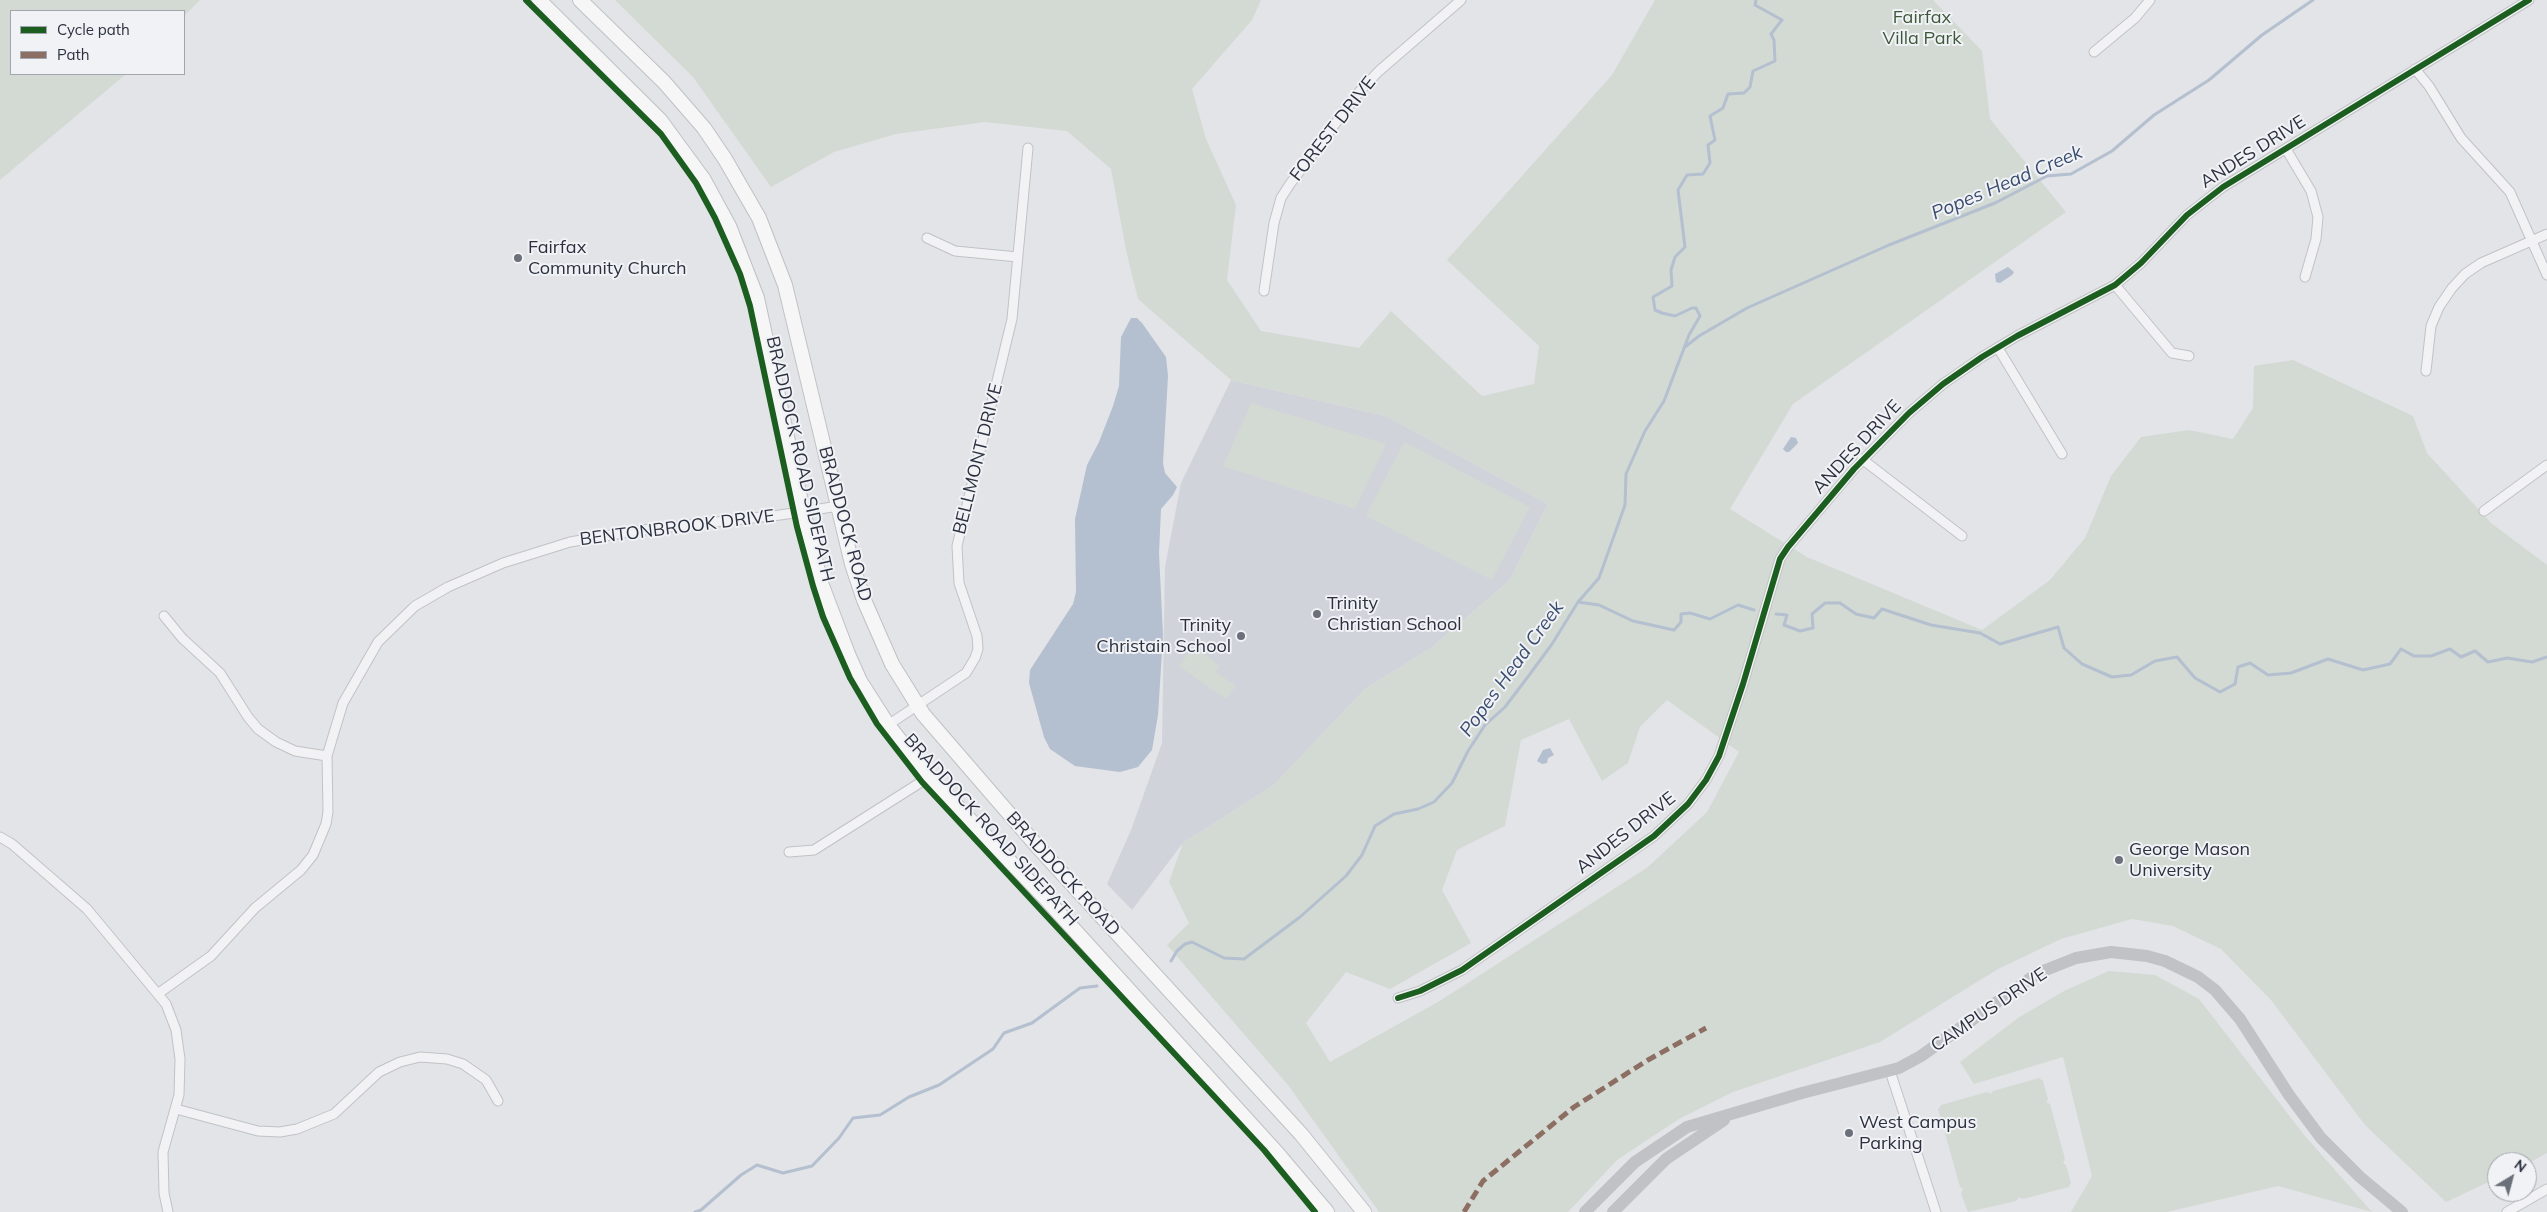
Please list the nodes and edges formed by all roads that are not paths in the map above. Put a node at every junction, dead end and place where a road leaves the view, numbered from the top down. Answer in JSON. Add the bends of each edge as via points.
{"nodes":[{"id":1,"x":540,"y":0,"type":"edge"},
{"id":2,"x":580,"y":0,"type":"edge"},
{"id":3,"x":1461,"y":0,"type":"edge"},
{"id":4,"x":2150,"y":0,"type":"edge"},
{"id":5,"x":2529,"y":0,"type":"edge"},
{"id":6,"x":2094,"y":52,"type":"dead end"},
{"id":7,"x":2415,"y":69,"type":"junction"},
{"id":8,"x":1028,"y":148,"type":"dead end"},
{"id":9,"x":2286,"y":149,"type":"junction"},
{"id":10,"x":2547,"y":234,"type":"edge"},
{"id":11,"x":927,"y":238,"type":"dead end"},
{"id":12,"x":2532,"y":240,"type":"junction"},
{"id":13,"x":1018,"y":257,"type":"junction"},
{"id":14,"x":2547,"y":275,"type":"edge"},
{"id":15,"x":2305,"y":277,"type":"dead end"},
{"id":16,"x":2115,"y":285,"type":"junction"},
{"id":17,"x":1264,"y":291,"type":"dead end"},
{"id":18,"x":1998,"y":348,"type":"junction"},
{"id":19,"x":2189,"y":356,"type":"dead end"},
{"id":20,"x":2426,"y":371,"type":"dead end"},
{"id":21,"x":2062,"y":454,"type":"dead end"},
{"id":22,"x":1862,"y":459,"type":"junction"},
{"id":23,"x":2547,"y":465,"type":"edge"},
{"id":24,"x":839,"y":506,"type":"junction"},
{"id":25,"x":803,"y":511,"type":"junction"},
{"id":26,"x":2484,"y":511,"type":"dead end"},
{"id":27,"x":1962,"y":536,"type":"dead end"},
{"id":28,"x":164,"y":616,"type":"dead end"},
{"id":29,"x":918,"y":706,"type":"junction"},
{"id":30,"x":888,"y":725,"type":"junction"},
{"id":31,"x":327,"y":756,"type":"junction"},
{"id":32,"x":929,"y":777,"type":"junction"},
{"id":33,"x":0,"y":837,"type":"edge"},
{"id":34,"x":789,"y":852,"type":"dead end"},
{"id":35,"x":159,"y":993,"type":"junction"},
{"id":36,"x":1398,"y":998,"type":"dead end"},
{"id":37,"x":1890,"y":1071,"type":"junction"},
{"id":38,"x":498,"y":1101,"type":"dead end"},
{"id":39,"x":176,"y":1109,"type":"junction"},
{"id":40,"x":1739,"y":1111,"type":"junction"},
{"id":41,"x":2547,"y":1189,"type":"edge"},
{"id":42,"x":168,"y":1212,"type":"edge"},
{"id":43,"x":1327,"y":1212,"type":"edge"},
{"id":44,"x":1364,"y":1212,"type":"edge"},
{"id":45,"x":1585,"y":1212,"type":"edge"},
{"id":46,"x":1613,"y":1212,"type":"edge"},
{"id":47,"x":1936,"y":1212,"type":"edge"},
{"id":48,"x":2402,"y":1212,"type":"edge"},
{"id":49,"x":2507,"y":1212,"type":"edge"}],
"edges":[{"from":1,"to":25,"type":"main road","name":"BRADDOCK ROAD","via":[[660,120],[717,201],[757,298]]},
{"from":2,"to":24,"type":"main road","name":"BRADDOCK ROAD","via":[[664,82],[704,128],[726,159],[759,218],[785,285]]},
{"from":3,"to":17,"type":"street","name":"FOREST DRIVE","via":[[1358,92],[1290,184],[1281,198],[1274,223]]},
{"from":4,"to":6,"type":"street"},
{"from":5,"to":7,"type":"street","name":"ANDES DRIVE"},
{"from":7,"to":9,"type":"street","name":"ANDES DRIVE"},
{"from":7,"to":12,"type":"street","via":[[2461,138],[2510,192]]},
{"from":8,"to":13,"type":"street","name":"BELLMONT DRIVE"},
{"from":9,"to":15,"type":"street","via":[[2311,191],[2318,217],[2316,239]]},
{"from":9,"to":16,"type":"street","name":"ANDES DRIVE","via":[[2202,203]]},
{"from":10,"to":12,"type":"street"},
{"from":11,"to":13,"type":"street","via":[[955,251]]},
{"from":12,"to":14,"type":"street"},
{"from":12,"to":20,"type":"street","via":[[2481,263],[2452,288],[2439,306],[2431,326]]},
{"from":13,"to":29,"type":"street","name":"BELLMONT DRIVE","via":[[1012,319],[957,546],[959,583],[977,636],[978,649],[966,672]]},
{"from":16,"to":18,"type":"street","name":"ANDES DRIVE"},
{"from":16,"to":19,"type":"street","via":[[2172,353]]},
{"from":18,"to":21,"type":"street"},
{"from":18,"to":22,"type":"street","name":"ANDES DRIVE","via":[[1943,384],[1909,412]]},
{"from":22,"to":27,"type":"street"},
{"from":22,"to":36,"type":"street","name":"ANDES DRIVE","via":[[1780,559],[1719,756],[1688,804],[1654,836],[1462,970]]},
{"from":23,"to":26,"type":"street"},
{"from":24,"to":25,"type":"street","name":"BENTONBROOK DRIVE"},
{"from":24,"to":29,"type":"main road","name":"BRADDOCK ROAD","via":[[852,564],[874,626],[892,664]]},
{"from":25,"to":30,"type":"main road","name":"BRADDOCK ROAD","via":[[821,583],[836,626],[860,681]]},
{"from":25,"to":31,"type":"street","name":"BENTONBROOK DRIVE","via":[[570,542],[503,564],[429,597],[390,628],[368,657],[343,703]]},
{"from":28,"to":31,"type":"street","via":[[182,638],[220,673],[258,729],[295,751]]},
{"from":29,"to":30,"type":"street","name":"BELLMONT DRIVE"},
{"from":29,"to":44,"type":"main road","name":"BRADDOCK ROAD","via":[[978,780],[1301,1134]]},
{"from":30,"to":32,"type":"main road","name":"BRADDOCK ROAD"},
{"from":31,"to":35,"type":"street","name":"BENTONBROOK DRIVE","via":[[328,812],[324,832],[313,855],[255,908],[212,956]]},
{"from":32,"to":34,"type":"street","via":[[814,850]]},
{"from":32,"to":43,"type":"main road","name":"BRADDOCK ROAD","via":[[1048,901]]},
{"from":33,"to":35,"type":"street","via":[[87,909]]},
{"from":35,"to":39,"type":"street","via":[[174,1022],[178,1041],[180,1076]]},
{"from":37,"to":40,"type":"street","name":"CAMPUS DRIVE"},
{"from":37,"to":47,"type":"street"},
{"from":37,"to":48,"type":"street","name":"CAMPUS DRIVE","via":[[1921,1056],[2038,973],[2058,964],[2094,954],[2120,952],[2147,956],[2182,968],[2224,1000],[2321,1138]]},
{"from":38,"to":39,"type":"street","via":[[486,1080],[463,1064],[420,1057],[379,1072],[334,1114],[297,1129],[258,1131]]},
{"from":39,"to":42,"type":"street","via":[[162,1152]]},
{"from":40,"to":45,"type":"street","name":"CAMPUS DRIVE","via":[[1673,1134],[1635,1162]]},
{"from":40,"to":46,"type":"street","name":"CAMPUS DRIVE","via":[[1666,1158]]},
{"from":41,"to":49,"type":"street"}]}
